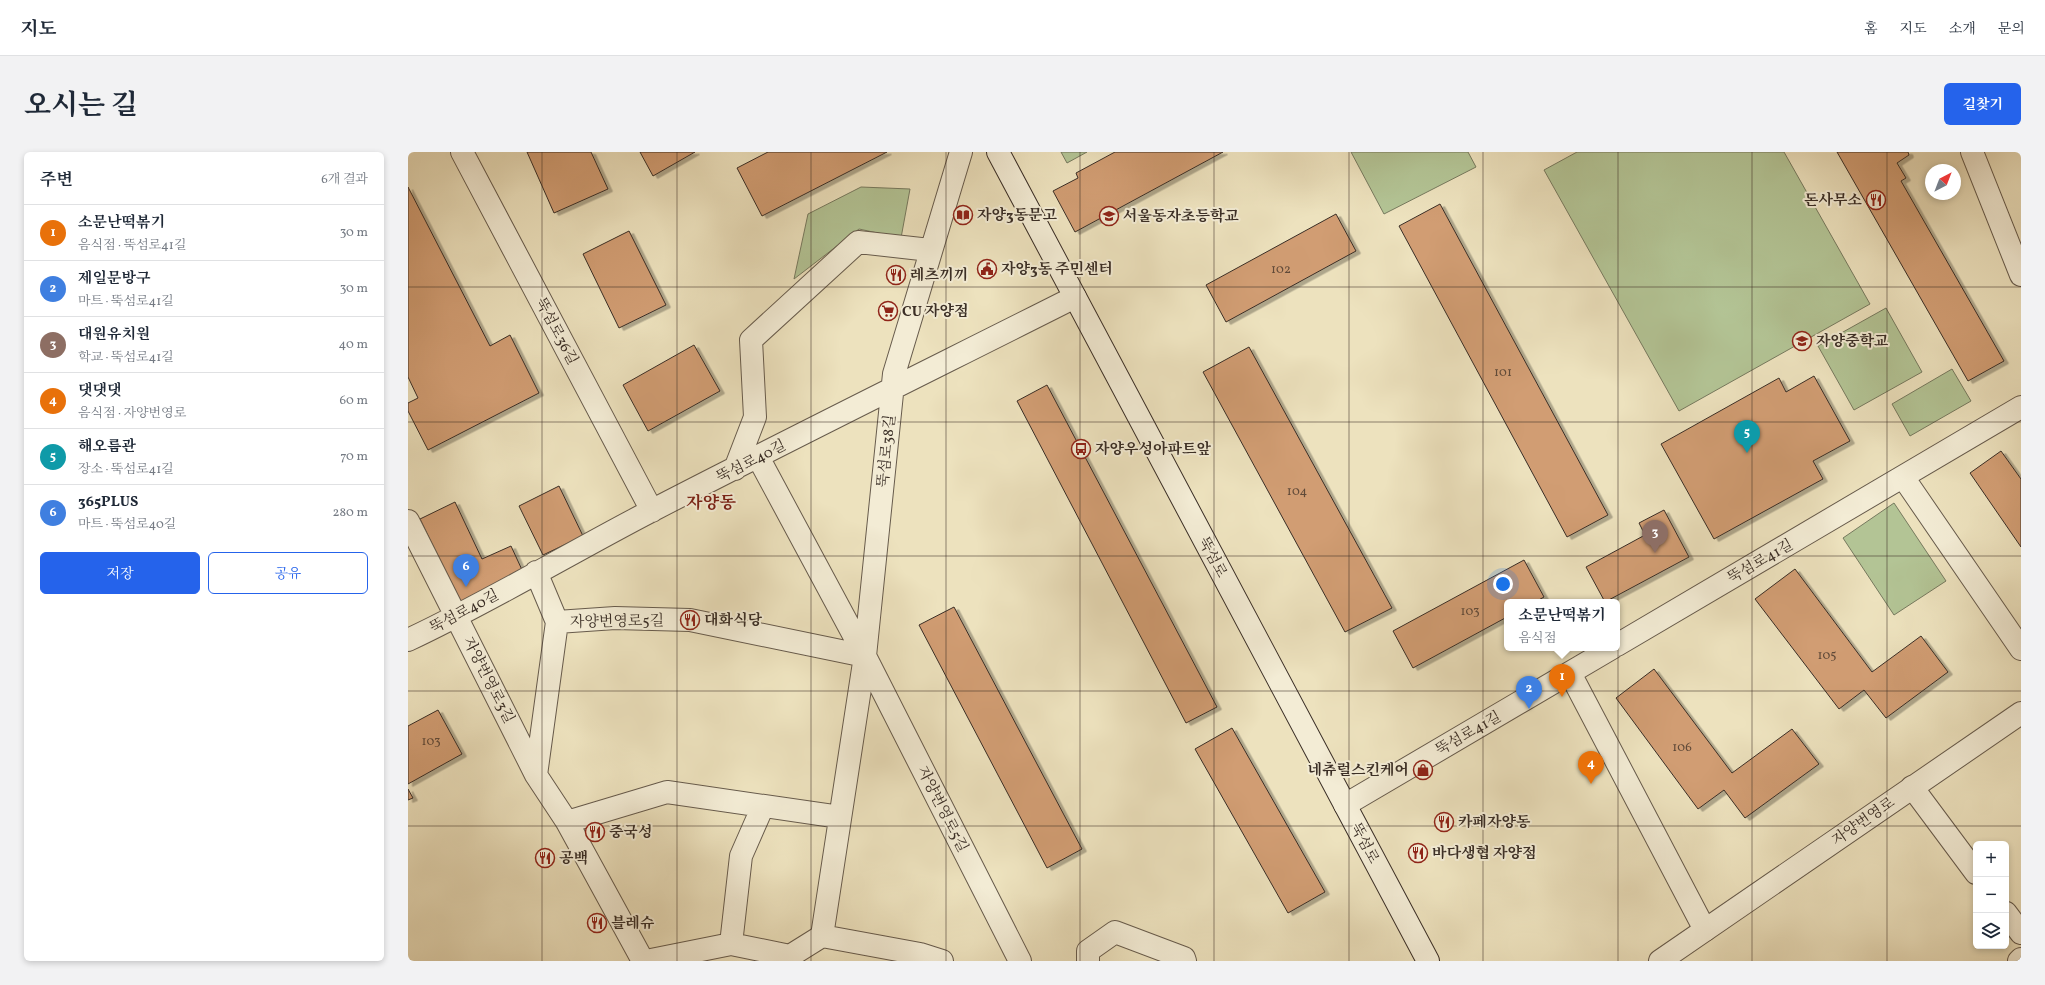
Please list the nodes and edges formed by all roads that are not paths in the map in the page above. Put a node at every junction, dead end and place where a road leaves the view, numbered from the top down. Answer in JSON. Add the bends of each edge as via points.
{"nodes":[{"id":1,"x":462,"y":152,"type":"edge"},
{"id":2,"x":961,"y":152,"type":"edge"},
{"id":3,"x":998,"y":152,"type":"edge"},
{"id":4,"x":1972,"y":152,"type":"edge"},
{"id":5,"x":930,"y":250,"type":"junction"},
{"id":6,"x":2021,"y":275,"type":"edge"},
{"id":7,"x":1075,"y":297,"type":"junction"},
{"id":8,"x":893,"y":388,"type":"junction"},
{"id":9,"x":2021,"y":408,"type":"edge"},
{"id":10,"x":758,"y":457,"type":"junction"},
{"id":11,"x":735,"y":469,"type":"junction"},
{"id":12,"x":1903,"y":477,"type":"junction"},
{"id":13,"x":652,"y":511,"type":"junction"},
{"id":14,"x":408,"y":521,"type":"edge"},
{"id":15,"x":536,"y":572,"type":"junction"},
{"id":16,"x":456,"y":617,"type":"junction"},
{"id":17,"x":557,"y":622,"type":"junction"},
{"id":18,"x":408,"y":640,"type":"edge"},
{"id":19,"x":1620,"y":643,"type":"edge"},
{"id":20,"x":2021,"y":649,"type":"edge"},
{"id":21,"x":1607,"y":651,"type":"edge"},
{"id":22,"x":865,"y":656,"type":"junction"},
{"id":23,"x":1570,"y":673,"type":"junction"},
{"id":24,"x":2021,"y":713,"type":"edge"},
{"id":25,"x":536,"y":775,"type":"junction"},
{"id":26,"x":1912,"y":787,"type":"junction"},
{"id":27,"x":1345,"y":805,"type":"junction"},
{"id":28,"x":763,"y":806,"type":"junction"},
{"id":29,"x":840,"y":817,"type":"junction"},
{"id":30,"x":567,"y":822,"type":"junction"},
{"id":31,"x":1973,"y":869,"type":"edge"},
{"id":32,"x":2009,"y":917,"type":"edge"},
{"id":33,"x":1705,"y":930,"type":"junction"},
{"id":34,"x":2021,"y":933,"type":"edge"},
{"id":35,"x":822,"y":936,"type":"junction"},
{"id":36,"x":731,"y":944,"type":"junction"},
{"id":37,"x":789,"y":959,"type":"edge"},
{"id":38,"x":645,"y":961,"type":"edge"},
{"id":39,"x":942,"y":961,"type":"edge"},
{"id":40,"x":1020,"y":961,"type":"edge"},
{"id":41,"x":1088,"y":961,"type":"edge"},
{"id":42,"x":1185,"y":961,"type":"edge"},
{"id":43,"x":1428,"y":961,"type":"edge"},
{"id":44,"x":1660,"y":961,"type":"edge"}],
"edges":[{"from":1,"to":13,"type":"street","name":"뚝섬로36길"},
{"from":2,"to":5,"type":"street","name":"뚝섬로38길"},
{"from":3,"to":7,"type":"street","name":"뚝섬로"},
{"from":4,"to":6,"type":"street"},
{"from":5,"to":8,"type":"street","name":"뚝섬로38길","via":[[894,374]]},
{"from":5,"to":11,"type":"street","via":[[858,242],[751,340],[755,417]]},
{"from":7,"to":8,"type":"street","name":"뚝섬로40길"},
{"from":7,"to":27,"type":"street","name":"뚝섬로"},
{"from":8,"to":10,"type":"street","name":"뚝섬로40길"},
{"from":8,"to":22,"type":"street","name":"뚝섬로38길"},
{"from":9,"to":12,"type":"street","name":"뚝섬로41길"},
{"from":10,"to":11,"type":"street","name":"뚝섬로40길"},
{"from":10,"to":22,"type":"street","name":"자양번영로5길"},
{"from":11,"to":13,"type":"street","name":"뚝섬로40길"},
{"from":12,"to":19,"type":"street","name":"뚝섬로41길"},
{"from":12,"to":20,"type":"street"},
{"from":13,"to":15,"type":"street","name":"뚝섬로40길"},
{"from":14,"to":16,"type":"street","name":"자양번영로3길"},
{"from":15,"to":16,"type":"street","name":"뚝섬로40길"},
{"from":15,"to":17,"type":"street"},
{"from":16,"to":18,"type":"street","name":"뚝섬로40길"},
{"from":16,"to":25,"type":"street","name":"자양번영로3길"},
{"from":17,"to":22,"type":"street","name":"자양번영로5길","via":[[615,618],[690,620]]},
{"from":17,"to":25,"type":"street"},
{"from":21,"to":23,"type":"street","name":"뚝섬로41길"},
{"from":22,"to":29,"type":"street"},
{"from":22,"to":40,"type":"street","name":"자양번영로5길"},
{"from":23,"to":27,"type":"street","name":"뚝섬로41길"},
{"from":23,"to":33,"type":"street"},
{"from":24,"to":26,"type":"street","name":"자양번영로"},
{"from":25,"to":30,"type":"street","name":"자양번영로3길"},
{"from":26,"to":31,"type":"street"},
{"from":26,"to":33,"type":"street","name":"자양번영로"},
{"from":27,"to":43,"type":"street","name":"뚝섬로"},
{"from":28,"to":29,"type":"street"},
{"from":28,"to":30,"type":"street","via":[[667,792]]},
{"from":28,"to":36,"type":"street","via":[[740,856]]},
{"from":29,"to":35,"type":"street"},
{"from":30,"to":38,"type":"street","name":"자양번영로3길"},
{"from":32,"to":34,"type":"street"},
{"from":33,"to":44,"type":"street","name":"자양번영로"},
{"from":35,"to":37,"type":"street","name":"자양번영로3길"},
{"from":35,"to":39,"type":"street","via":[[920,954]]},
{"from":36,"to":37,"type":"street","name":"자양번영로3길"},
{"from":36,"to":38,"type":"street","name":"자양번영로3길"},
{"from":41,"to":42,"type":"street","via":[[1088,951],[1115,932],[1184,958]]}]}
